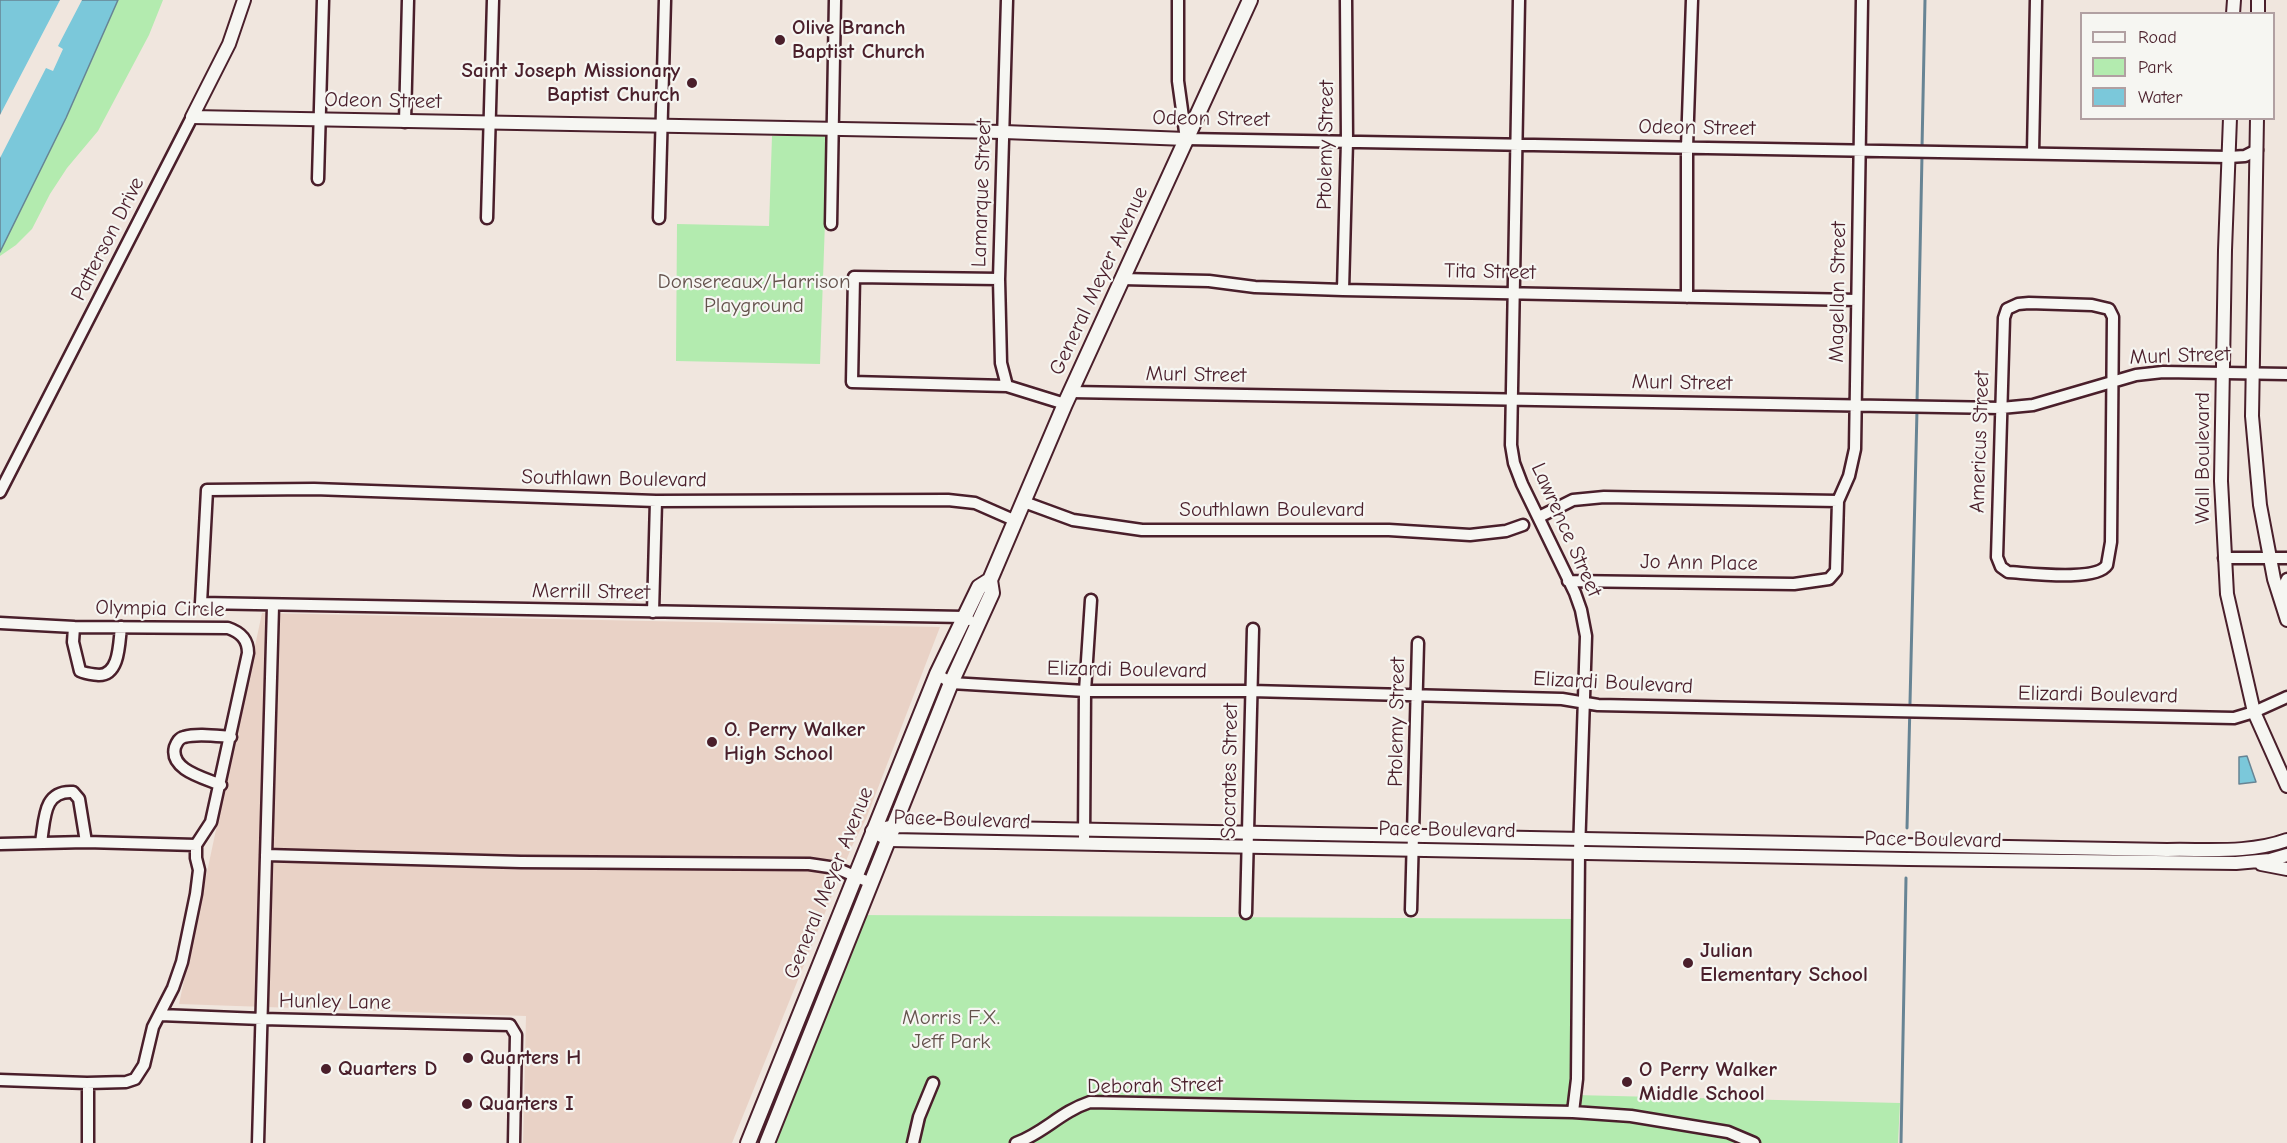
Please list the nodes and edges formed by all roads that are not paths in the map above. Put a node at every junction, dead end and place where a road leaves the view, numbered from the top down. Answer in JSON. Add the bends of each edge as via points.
{"nodes":[{"id":1,"x":244,"y":0,"type":"edge"},
{"id":2,"x":323,"y":0,"type":"edge"},
{"id":3,"x":408,"y":0,"type":"edge"},
{"id":4,"x":493,"y":0,"type":"edge"},
{"id":5,"x":665,"y":0,"type":"edge"},
{"id":6,"x":835,"y":0,"type":"edge"},
{"id":7,"x":1007,"y":0,"type":"edge"},
{"id":8,"x":1178,"y":0,"type":"edge"},
{"id":9,"x":1250,"y":0,"type":"edge"},
{"id":10,"x":1346,"y":0,"type":"edge"},
{"id":11,"x":1519,"y":0,"type":"edge"},
{"id":12,"x":1692,"y":0,"type":"edge"},
{"id":13,"x":1862,"y":0,"type":"edge"},
{"id":14,"x":2036,"y":0,"type":"edge"},
{"id":15,"x":192,"y":117,"type":"junction"},
{"id":16,"x":319,"y":120,"type":"junction"},
{"id":17,"x":2230,"y":120,"type":"edge"},
{"id":18,"x":2257,"y":120,"type":"edge"},
{"id":19,"x":405,"y":122,"type":"junction"},
{"id":20,"x":489,"y":122,"type":"junction"},
{"id":21,"x":661,"y":127,"type":"junction"},
{"id":22,"x":833,"y":130,"type":"junction"},
{"id":23,"x":1004,"y":132,"type":"junction"},
{"id":24,"x":1186,"y":139,"type":"junction"},
{"id":25,"x":1347,"y":141,"type":"junction"},
{"id":26,"x":1517,"y":146,"type":"junction"},
{"id":27,"x":1687,"y":147,"type":"junction"},
{"id":28,"x":1859,"y":150,"type":"junction"},
{"id":29,"x":2257,"y":150,"type":"junction"},
{"id":30,"x":2033,"y":153,"type":"junction"},
{"id":31,"x":2229,"y":157,"type":"junction"},
{"id":32,"x":318,"y":179,"type":"dead end"},
{"id":33,"x":487,"y":218,"type":"dead end"},
{"id":34,"x":658,"y":218,"type":"dead end"},
{"id":35,"x":831,"y":224,"type":"dead end"},
{"id":36,"x":999,"y":279,"type":"junction"},
{"id":37,"x":1122,"y":279,"type":"junction"},
{"id":38,"x":1343,"y":290,"type":"junction"},
{"id":39,"x":1515,"y":292,"type":"junction"},
{"id":40,"x":1687,"y":297,"type":"junction"},
{"id":41,"x":1857,"y":300,"type":"junction"},
{"id":42,"x":2223,"y":373,"type":"junction"},
{"id":43,"x":2252,"y":374,"type":"junction"},
{"id":44,"x":2287,"y":374,"type":"edge"},
{"id":45,"x":2113,"y":380,"type":"junction"},
{"id":46,"x":1007,"y":386,"type":"junction"},
{"id":47,"x":1068,"y":398,"type":"junction"},
{"id":48,"x":1512,"y":400,"type":"junction"},
{"id":49,"x":1857,"y":406,"type":"junction"},
{"id":50,"x":2001,"y":408,"type":"junction"},
{"id":51,"x":0,"y":492,"type":"edge"},
{"id":52,"x":656,"y":501,"type":"junction"},
{"id":53,"x":1024,"y":501,"type":"junction"},
{"id":54,"x":1838,"y":501,"type":"junction"},
{"id":55,"x":1539,"y":517,"type":"junction"},
{"id":56,"x":1016,"y":521,"type":"junction"},
{"id":57,"x":1523,"y":525,"type":"dead end"},
{"id":58,"x":2224,"y":558,"type":"junction"},
{"id":59,"x":2270,"y":558,"type":"junction"},
{"id":60,"x":2287,"y":558,"type":"edge"},
{"id":61,"x":1829,"y":579,"type":"joint"},
{"id":62,"x":2287,"y":579,"type":"edge"},
{"id":63,"x":990,"y":580,"type":"junction"},
{"id":64,"x":1568,"y":581,"type":"junction"},
{"id":65,"x":1091,"y":600,"type":"dead end"},
{"id":66,"x":201,"y":603,"type":"joint"},
{"id":67,"x":2282,"y":603,"type":"junction"},
{"id":68,"x":273,"y":606,"type":"junction"},
{"id":69,"x":653,"y":612,"type":"junction"},
{"id":70,"x":964,"y":617,"type":"junction"},
{"id":71,"x":2287,"y":620,"type":"edge"},
{"id":72,"x":0,"y":623,"type":"edge"},
{"id":73,"x":977,"y":624,"type":"junction"},
{"id":74,"x":74,"y":627,"type":"junction"},
{"id":75,"x":121,"y":627,"type":"junction"},
{"id":76,"x":1253,"y":629,"type":"dead end"},
{"id":77,"x":1418,"y":643,"type":"dead end"},
{"id":78,"x":937,"y":674,"type":"junction"},
{"id":79,"x":951,"y":684,"type":"junction"},
{"id":80,"x":1085,"y":691,"type":"junction"},
{"id":81,"x":1251,"y":691,"type":"junction"},
{"id":82,"x":1416,"y":696,"type":"junction"},
{"id":83,"x":2287,"y":698,"type":"edge"},
{"id":84,"x":1584,"y":701,"type":"junction"},
{"id":85,"x":2254,"y":712,"type":"junction"},
{"id":86,"x":231,"y":737,"type":"junction"},
{"id":87,"x":221,"y":785,"type":"junction"},
{"id":88,"x":2287,"y":786,"type":"edge"},
{"id":89,"x":894,"y":826,"type":"junction"},
{"id":90,"x":1084,"y":828,"type":"junction"},
{"id":91,"x":872,"y":831,"type":"junction"},
{"id":92,"x":1248,"y":831,"type":"junction"},
{"id":93,"x":1414,"y":834,"type":"junction"},
{"id":94,"x":1579,"y":838,"type":"junction"},
{"id":95,"x":889,"y":840,"type":"junction"},
{"id":96,"x":2287,"y":840,"type":"edge"},
{"id":97,"x":1734,"y":841,"type":"junction"},
{"id":98,"x":40,"y":842,"type":"junction"},
{"id":99,"x":86,"y":842,"type":"junction"},
{"id":100,"x":1084,"y":842,"type":"junction"},
{"id":101,"x":0,"y":844,"type":"edge"},
{"id":102,"x":196,"y":845,"type":"junction"},
{"id":103,"x":1248,"y":845,"type":"junction"},
{"id":104,"x":1928,"y":846,"type":"junction"},
{"id":105,"x":1414,"y":848,"type":"junction"},
{"id":106,"x":2077,"y":848,"type":"junction"},
{"id":107,"x":2222,"y":849,"type":"junction"},
{"id":108,"x":1579,"y":852,"type":"junction"},
{"id":109,"x":266,"y":855,"type":"junction"},
{"id":110,"x":1734,"y":855,"type":"junction"},
{"id":111,"x":2287,"y":855,"type":"edge"},
{"id":112,"x":1928,"y":860,"type":"junction"},
{"id":113,"x":2077,"y":862,"type":"junction"},
{"id":114,"x":2222,"y":863,"type":"junction"},
{"id":115,"x":2251,"y":863,"type":"junction"},
{"id":116,"x":2287,"y":869,"type":"edge"},
{"id":117,"x":855,"y":874,"type":"junction"},
{"id":118,"x":871,"y":883,"type":"junction"},
{"id":119,"x":1411,"y":910,"type":"dead end"},
{"id":120,"x":1246,"y":913,"type":"dead end"},
{"id":121,"x":160,"y":1015,"type":"junction"},
{"id":122,"x":262,"y":1019,"type":"junction"},
{"id":123,"x":0,"y":1080,"type":"edge"},
{"id":124,"x":88,"y":1083,"type":"junction"},
{"id":125,"x":933,"y":1083,"type":"dead end"},
{"id":126,"x":1573,"y":1112,"type":"junction"},
{"id":127,"x":88,"y":1143,"type":"edge"},
{"id":128,"x":258,"y":1143,"type":"edge"},
{"id":129,"x":514,"y":1143,"type":"edge"},
{"id":130,"x":748,"y":1143,"type":"edge"},
{"id":131,"x":767,"y":1143,"type":"edge"},
{"id":132,"x":913,"y":1143,"type":"edge"},
{"id":133,"x":1016,"y":1143,"type":"edge"},
{"id":134,"x":1754,"y":1143,"type":"edge"}],
"edges":[{"from":1,"to":15,"type":"street","name":"Patterson Drive","via":[[229,44]]},
{"from":2,"to":16,"type":"street"},
{"from":3,"to":19,"type":"street"},
{"from":4,"to":20,"type":"street"},
{"from":5,"to":21,"type":"street"},
{"from":6,"to":22,"type":"street"},
{"from":7,"to":23,"type":"street","name":"Lamarque Street"},
{"from":8,"to":24,"type":"street","via":[[1178,81]]},
{"from":9,"to":24,"type":"main road","name":"General Meyer Avenue"},
{"from":10,"to":25,"type":"street","name":"Ptolemy Street"},
{"from":11,"to":26,"type":"street","name":"Lawrence Street"},
{"from":12,"to":27,"type":"street"},
{"from":13,"to":28,"type":"street","name":"Magellan Street"},
{"from":14,"to":30,"type":"street"},
{"from":15,"to":16,"type":"street","name":"Odeon Street"},
{"from":15,"to":51,"type":"street","name":"Patterson Drive"},
{"from":16,"to":19,"type":"street","name":"Odeon Street"},
{"from":16,"to":32,"type":"street"},
{"from":17,"to":31,"type":"street","name":"Wall Boulevard"},
{"from":18,"to":29,"type":"street"},
{"from":19,"to":20,"type":"street","name":"Odeon Street"},
{"from":20,"to":21,"type":"street","name":"Odeon Street"},
{"from":20,"to":33,"type":"street"},
{"from":21,"to":22,"type":"street","name":"Odeon Street"},
{"from":21,"to":34,"type":"street"},
{"from":22,"to":23,"type":"street","name":"Odeon Street"},
{"from":22,"to":35,"type":"street"},
{"from":23,"to":24,"type":"street","name":"Odeon Street"},
{"from":23,"to":36,"type":"street","name":"Lamarque Street"},
{"from":24,"to":25,"type":"street","name":"Odeon Street"},
{"from":24,"to":37,"type":"main road","name":"General Meyer Avenue"},
{"from":25,"to":26,"type":"street","name":"Odeon Street"},
{"from":25,"to":38,"type":"street","name":"Ptolemy Street"},
{"from":26,"to":27,"type":"street","name":"Odeon Street"},
{"from":26,"to":39,"type":"street","name":"Lawrence Street"},
{"from":27,"to":28,"type":"street","name":"Odeon Street"},
{"from":27,"to":40,"type":"street"},
{"from":28,"to":30,"type":"street","name":"Odeon Street"},
{"from":28,"to":41,"type":"street","name":"Magellan Street"},
{"from":29,"to":31,"type":"street","name":"Odeon Street","via":[[2246,156]]},
{"from":29,"to":43,"type":"street"},
{"from":30,"to":31,"type":"street","name":"Odeon Street"},
{"from":31,"to":42,"type":"street","name":"Wall Boulevard"},
{"from":36,"to":46,"type":"street","name":"Lamarque Street","via":[[1001,363]]},
{"from":36,"to":46,"type":"street","name":"Murl Street","via":[[854,277],[852,382]]},
{"from":37,"to":38,"type":"street","name":"Tita Street"},
{"from":37,"to":47,"type":"main road","name":"General Meyer Avenue"},
{"from":38,"to":39,"type":"street","name":"Tita Street"},
{"from":39,"to":40,"type":"street","name":"Tita Street"},
{"from":39,"to":48,"type":"street","name":"Lawrence Street"},
{"from":40,"to":41,"type":"street","name":"Tita Street"},
{"from":41,"to":49,"type":"street","name":"Magellan Street"},
{"from":42,"to":43,"type":"street","name":"Murl Street"},
{"from":42,"to":45,"type":"street","name":"Murl Street","via":[[2163,372]]},
{"from":42,"to":58,"type":"street","name":"Wall Boulevard"},
{"from":43,"to":44,"type":"street","name":"Murl Street"},
{"from":43,"to":59,"type":"street","via":[[2258,484]]},
{"from":45,"to":50,"type":"street","name":"Murl Street","via":[[2033,405]]},
{"from":45,"to":50,"type":"street","name":"Americus Street","via":[[2114,325],[2110,310],[2092,305],[2018,303],[2007,309],[2004,318]]},
{"from":45,"to":50,"type":"street","name":"Americus Street","via":[[2109,558],[2098,573],[2008,572],[2000,564],[1997,553]]},
{"from":46,"to":47,"type":"street","name":"Murl Street"},
{"from":47,"to":48,"type":"street","name":"Murl Street"},
{"from":47,"to":53,"type":"main road","name":"General Meyer Avenue"},
{"from":48,"to":49,"type":"street","name":"Murl Street"},
{"from":48,"to":55,"type":"street","name":"Lawrence Street","via":[[1514,463]]},
{"from":49,"to":50,"type":"street","name":"Murl Street"},
{"from":49,"to":54,"type":"street","name":"Magellan Street","via":[[1853,460]]},
{"from":52,"to":56,"type":"street","name":"Southlawn Boulevard","via":[[965,501]]},
{"from":52,"to":66,"type":"street","name":"Southlawn Boulevard","via":[[314,489],[207,490]]},
{"from":52,"to":69,"type":"street"},
{"from":53,"to":56,"type":"main road","name":"General Meyer Avenue"},
{"from":53,"to":57,"type":"street","name":"Southlawn Boulevard","via":[[1073,520],[1142,530],[1389,530],[1470,535]]},
{"from":54,"to":55,"type":"street","via":[[1604,497],[1573,500]]},
{"from":54,"to":61,"type":"street","name":"Magellan Street","via":[[1836,571]]},
{"from":55,"to":64,"type":"street","name":"Lawrence Street"},
{"from":56,"to":63,"type":"main road","name":"General Meyer Avenue"},
{"from":58,"to":59,"type":"street"},
{"from":58,"to":85,"type":"street","name":"Wall Boulevard","via":[[2230,612]]},
{"from":59,"to":60,"type":"street"},
{"from":59,"to":67,"type":"street"},
{"from":61,"to":64,"type":"street","name":"Jo Ann Place","via":[[1784,584]]},
{"from":62,"to":67,"type":"street"},
{"from":63,"to":70,"type":"main road","name":"General Meyer Avenue","via":[[979,587]]},
{"from":63,"to":73,"type":"main road","name":"General Meyer Avenue","via":[[992,593]]},
{"from":64,"to":84,"type":"street","name":"Lawrence Street","via":[[1581,610],[1586,636]]},
{"from":65,"to":80,"type":"street"},
{"from":66,"to":68,"type":"street","name":"Merrill Street"},
{"from":67,"to":71,"type":"street"},
{"from":68,"to":69,"type":"street","name":"Merrill Street"},
{"from":68,"to":109,"type":"street"},
{"from":69,"to":70,"type":"street","name":"Merrill Street"},
{"from":70,"to":73,"type":"street","name":"Merrill Street"},
{"from":70,"to":78,"type":"main road","name":"General Meyer Avenue"},
{"from":72,"to":74,"type":"street","name":"Olympia Circle"},
{"from":73,"to":79,"type":"main road","name":"General Meyer Avenue"},
{"from":74,"to":75,"type":"street","name":"Olympia Circle"},
{"from":74,"to":75,"type":"street","via":[[73,642],[80,670],[102,675],[114,668]]},
{"from":75,"to":86,"type":"street","name":"Olympia Circle","via":[[238,631],[247,642],[248,653]]},
{"from":76,"to":81,"type":"street","name":"Socrates Street"},
{"from":77,"to":82,"type":"street","name":"Ptolemy Street"},
{"from":78,"to":79,"type":"street"},
{"from":78,"to":91,"type":"main road","name":"General Meyer Avenue"},
{"from":79,"to":80,"type":"street","name":"Elizardi Boulevard"},
{"from":79,"to":89,"type":"main road","name":"General Meyer Avenue"},
{"from":80,"to":81,"type":"street","name":"Elizardi Boulevard"},
{"from":80,"to":90,"type":"street"},
{"from":81,"to":82,"type":"street","name":"Elizardi Boulevard"},
{"from":81,"to":92,"type":"street","name":"Socrates Street"},
{"from":82,"to":84,"type":"street","name":"Elizardi Boulevard"},
{"from":82,"to":93,"type":"street","name":"Ptolemy Street"},
{"from":83,"to":85,"type":"street","name":"Elizardi Boulevard"},
{"from":84,"to":85,"type":"street","name":"Elizardi Boulevard","via":[[1598,705],[2234,718]]},
{"from":84,"to":94,"type":"street","name":"Lawrence Street"},
{"from":85,"to":88,"type":"street","name":"Wall Boulevard"},
{"from":86,"to":87,"type":"street","name":"Olympia Circle"},
{"from":86,"to":87,"type":"street","via":[[186,736],[176,744],[177,763]]},
{"from":87,"to":102,"type":"street","name":"Olympia Circle","via":[[211,822]]},
{"from":89,"to":90,"type":"street","name":"Pace Boulevard"},
{"from":89,"to":91,"type":"street","name":"Pace Boulevard"},
{"from":89,"to":95,"type":"main road","name":"General Meyer Avenue"},
{"from":90,"to":92,"type":"street","name":"Pace Boulevard"},
{"from":90,"to":100,"type":"street"},
{"from":91,"to":95,"type":"street","name":"Pace Boulevard"},
{"from":91,"to":117,"type":"main road","name":"General Meyer Avenue"},
{"from":92,"to":93,"type":"street","name":"Pace Boulevard"},
{"from":92,"to":103,"type":"street","name":"Socrates Street"},
{"from":93,"to":94,"type":"street","name":"Pace Boulevard"},
{"from":93,"to":105,"type":"street","name":"Ptolemy Street"},
{"from":94,"to":97,"type":"street","name":"Pace Boulevard"},
{"from":94,"to":108,"type":"street","name":"Lawrence Street"},
{"from":95,"to":100,"type":"street","name":"Pace Boulevard"},
{"from":95,"to":118,"type":"main road","name":"General Meyer Avenue"},
{"from":96,"to":107,"type":"street","name":"Pace Boulevard","via":[[2267,847]]},
{"from":97,"to":104,"type":"street","name":"Pace Boulevard"},
{"from":97,"to":110,"type":"street"},
{"from":98,"to":99,"type":"street"},
{"from":98,"to":99,"type":"street","via":[[47,809],[53,796],[60,792],[73,792],[79,799]]},
{"from":98,"to":101,"type":"street"},
{"from":99,"to":102,"type":"street"},
{"from":100,"to":103,"type":"street","name":"Pace Boulevard"},
{"from":102,"to":121,"type":"street","via":[[199,870],[182,962]]},
{"from":103,"to":105,"type":"street","name":"Pace Boulevard"},
{"from":103,"to":120,"type":"street","name":"Socrates Street"},
{"from":104,"to":106,"type":"street","name":"Pace Boulevard"},
{"from":104,"to":112,"type":"street"},
{"from":105,"to":108,"type":"street","name":"Pace Boulevard"},
{"from":105,"to":119,"type":"street","name":"Ptolemy Street"},
{"from":106,"to":107,"type":"street","name":"Pace Boulevard"},
{"from":106,"to":113,"type":"street"},
{"from":107,"to":114,"type":"street"},
{"from":108,"to":110,"type":"street","name":"Pace Boulevard"},
{"from":108,"to":126,"type":"street","name":"Lawrence Street","via":[[1577,1079]]},
{"from":109,"to":117,"type":"street","via":[[822,864]]},
{"from":109,"to":122,"type":"street"},
{"from":110,"to":112,"type":"street","name":"Pace Boulevard"},
{"from":111,"to":115,"type":"street","name":"Pace Boulevard"},
{"from":112,"to":113,"type":"street","name":"Pace Boulevard"},
{"from":113,"to":114,"type":"street","name":"Pace Boulevard"},
{"from":114,"to":115,"type":"street","name":"Pace Boulevard"},
{"from":115,"to":116,"type":"street"},
{"from":117,"to":118,"type":"street"},
{"from":117,"to":130,"type":"main road","name":"General Meyer Avenue"},
{"from":118,"to":131,"type":"main road","name":"General Meyer Avenue"},
{"from":121,"to":122,"type":"street","name":"Hunley Lane"},
{"from":121,"to":124,"type":"street","via":[[153,1027],[144,1065],[135,1079]]},
{"from":122,"to":128,"type":"street"},
{"from":122,"to":129,"type":"street","name":"Hunley Lane","via":[[510,1025],[516,1035]]},
{"from":123,"to":124,"type":"street"},
{"from":124,"to":127,"type":"street"},
{"from":125,"to":132,"type":"street"},
{"from":126,"to":133,"type":"street","name":"Deborah Street","via":[[1090,1102]]},
{"from":126,"to":134,"type":"street","via":[[1631,1116],[1728,1132]]}]}
